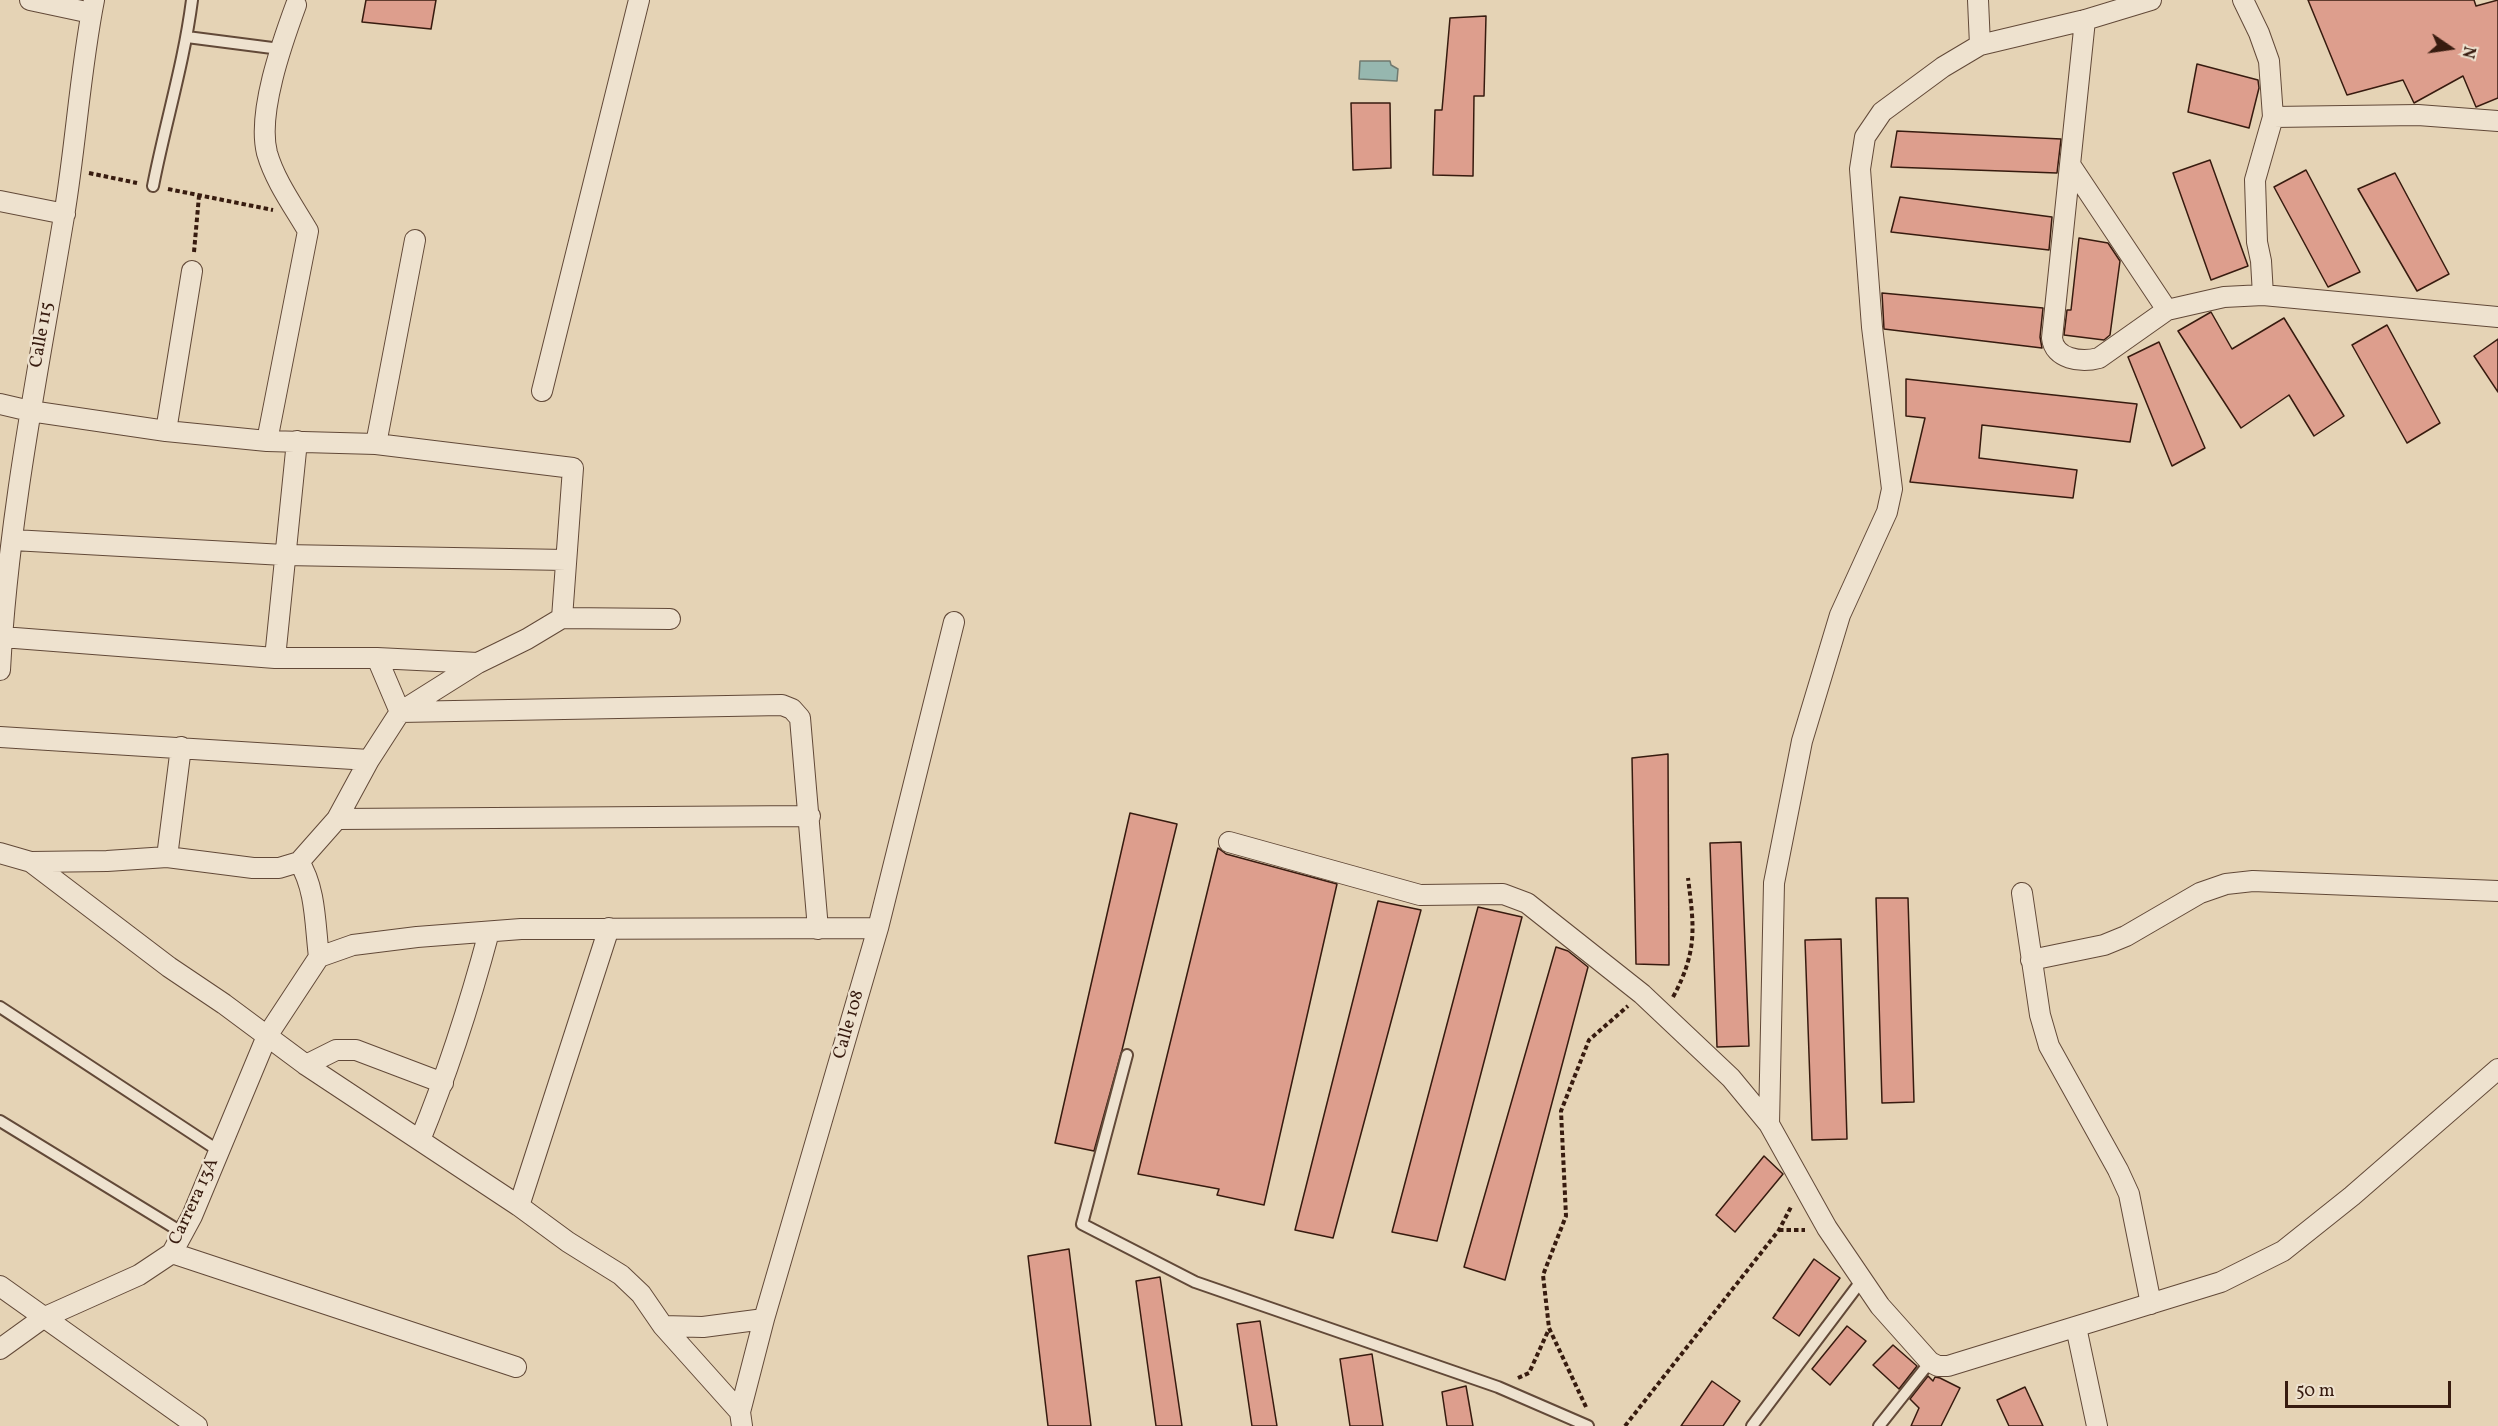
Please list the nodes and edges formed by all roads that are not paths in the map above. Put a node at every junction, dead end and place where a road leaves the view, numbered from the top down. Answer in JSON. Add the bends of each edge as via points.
{"nodes":[{"id":1,"x":30,"y":0,"type":"edge"},
{"id":2,"x":192,"y":0,"type":"edge"},
{"id":3,"x":639,"y":0,"type":"edge"},
{"id":4,"x":1978,"y":0,"type":"edge"},
{"id":5,"x":2151,"y":0,"type":"edge"},
{"id":6,"x":2242,"y":0,"type":"edge"},
{"id":7,"x":296,"y":5,"type":"dead end"},
{"id":8,"x":92,"y":7,"type":"edge"},
{"id":9,"x":2085,"y":20,"type":"junction"},
{"id":10,"x":187,"y":37,"type":"junction"},
{"id":11,"x":1980,"y":45,"type":"junction"},
{"id":12,"x":280,"y":49,"type":"junction"},
{"id":13,"x":2273,"y":117,"type":"junction"},
{"id":14,"x":2498,"y":121,"type":"edge"},
{"id":15,"x":2071,"y":166,"type":"junction"},
{"id":16,"x":153,"y":186,"type":"road end"},
{"id":17,"x":0,"y":201,"type":"edge"},
{"id":18,"x":65,"y":214,"type":"junction"},
{"id":19,"x":415,"y":240,"type":"dead end"},
{"id":20,"x":192,"y":271,"type":"road end"},
{"id":21,"x":2263,"y":295,"type":"junction"},
{"id":22,"x":2167,"y":310,"type":"junction"},
{"id":23,"x":2498,"y":317,"type":"edge"},
{"id":24,"x":542,"y":391,"type":"dead end"},
{"id":25,"x":0,"y":404,"type":"edge"},
{"id":26,"x":30,"y":411,"type":"junction"},
{"id":27,"x":166,"y":431,"type":"junction"},
{"id":28,"x":267,"y":441,"type":"junction"},
{"id":29,"x":297,"y":441,"type":"junction"},
{"id":30,"x":376,"y":444,"type":"junction"},
{"id":31,"x":13,"y":540,"type":"junction"},
{"id":32,"x":284,"y":555,"type":"junction"},
{"id":33,"x":566,"y":560,"type":"junction"},
{"id":34,"x":2,"y":602,"type":"edge"},
{"id":35,"x":562,"y":618,"type":"junction"},
{"id":36,"x":670,"y":619,"type":"dead end"},
{"id":37,"x":954,"y":622,"type":"dead end"},
{"id":38,"x":2,"y":637,"type":"junction"},
{"id":39,"x":275,"y":658,"type":"junction"},
{"id":40,"x":377,"y":658,"type":"junction"},
{"id":41,"x":478,"y":663,"type":"junction"},
{"id":42,"x":0,"y":670,"type":"edge"},
{"id":43,"x":400,"y":712,"type":"junction"},
{"id":44,"x":0,"y":736,"type":"edge"},
{"id":45,"x":181,"y":747,"type":"junction"},
{"id":46,"x":369,"y":760,"type":"junction"},
{"id":47,"x":810,"y":816,"type":"junction"},
{"id":48,"x":338,"y":819,"type":"junction"},
{"id":49,"x":1229,"y":842,"type":"dead end"},
{"id":50,"x":0,"y":853,"type":"edge"},
{"id":51,"x":167,"y":857,"type":"junction"},
{"id":52,"x":30,"y":862,"type":"junction"},
{"id":53,"x":299,"y":862,"type":"junction"},
{"id":54,"x":2498,"y":891,"type":"edge"},
{"id":55,"x":2022,"y":893,"type":"dead end"},
{"id":56,"x":609,"y":928,"type":"junction"},
{"id":57,"x":878,"y":928,"type":"junction"},
{"id":58,"x":818,"y":929,"type":"junction"},
{"id":59,"x":489,"y":932,"type":"junction"},
{"id":60,"x":319,"y":957,"type":"junction"},
{"id":61,"x":2031,"y":960,"type":"junction"},
{"id":62,"x":0,"y":1007,"type":"edge"},
{"id":63,"x":267,"y":1036,"type":"junction"},
{"id":64,"x":1127,"y":1055,"type":"dead end"},
{"id":65,"x":306,"y":1065,"type":"junction"},
{"id":66,"x":2498,"y":1069,"type":"edge"},
{"id":67,"x":443,"y":1083,"type":"junction"},
{"id":68,"x":0,"y":1121,"type":"edge"},
{"id":69,"x":1769,"y":1124,"type":"junction"},
{"id":70,"x":420,"y":1140,"type":"junction"},
{"id":71,"x":219,"y":1151,"type":"junction"},
{"id":72,"x":519,"y":1206,"type":"junction"},
{"id":73,"x":183,"y":1233,"type":"junction"},
{"id":74,"x":172,"y":1253,"type":"junction"},
{"id":75,"x":1862,"y":1280,"type":"junction"},
{"id":76,"x":0,"y":1286,"type":"edge"},
{"id":77,"x":2151,"y":1304,"type":"junction"},
{"id":78,"x":43,"y":1318,"type":"junction"},
{"id":79,"x":764,"y":1319,"type":"junction"},
{"id":80,"x":663,"y":1326,"type":"junction"},
{"id":81,"x":2076,"y":1327,"type":"junction"},
{"id":82,"x":0,"y":1349,"type":"edge"},
{"id":83,"x":1930,"y":1362,"type":"junction"},
{"id":84,"x":516,"y":1367,"type":"dead end"},
{"id":85,"x":741,"y":1419,"type":"edge"},
{"id":86,"x":1589,"y":1421,"type":"edge"},
{"id":87,"x":196,"y":1426,"type":"edge"},
{"id":88,"x":1752,"y":1426,"type":"edge"},
{"id":89,"x":1879,"y":1426,"type":"edge"},
{"id":90,"x":2097,"y":1426,"type":"edge"}],
"edges":[{"from":1,"to":8,"type":"street"},
{"from":2,"to":10,"type":"lane"},
{"from":3,"to":24,"type":"street"},
{"from":4,"to":11,"type":"street"},
{"from":5,"to":9,"type":"street"},
{"from":6,"to":13,"type":"street","via":[[2269,61]]},
{"from":7,"to":12,"type":"street"},
{"from":8,"to":18,"type":"street","name":"Calle 115"},
{"from":9,"to":11,"type":"street"},
{"from":9,"to":15,"type":"street"},
{"from":10,"to":12,"type":"lane"},
{"from":10,"to":16,"type":"lane"},
{"from":11,"to":69,"type":"street","via":[[1882,112],[1865,136],[1860,169],[1872,327],[1892,489],[1887,512],[1840,615],[1802,741],[1774,883]]},
{"from":12,"to":28,"type":"street","via":[[264,123],[267,153],[308,231]]},
{"from":13,"to":14,"type":"street","via":[[2418,115]]},
{"from":13,"to":21,"type":"street","via":[[2255,180]]},
{"from":15,"to":22,"type":"street"},
{"from":15,"to":22,"type":"street","via":[[2053,346],[2066,356],[2088,361],[2099,358]]},
{"from":17,"to":18,"type":"street"},
{"from":18,"to":26,"type":"street","name":"Calle 115"},
{"from":19,"to":30,"type":"street"},
{"from":20,"to":27,"type":"street"},
{"from":21,"to":22,"type":"street","via":[[2224,297]]},
{"from":21,"to":23,"type":"street"},
{"from":25,"to":26,"type":"street"},
{"from":26,"to":27,"type":"street"},
{"from":26,"to":31,"type":"street","name":"Calle 115"},
{"from":27,"to":28,"type":"street"},
{"from":28,"to":29,"type":"street"},
{"from":29,"to":30,"type":"street"},
{"from":29,"to":32,"type":"street"},
{"from":30,"to":33,"type":"street","via":[[573,468]]},
{"from":31,"to":32,"type":"street"},
{"from":31,"to":34,"type":"street","name":"Calle 115"},
{"from":32,"to":33,"type":"street"},
{"from":32,"to":39,"type":"street"},
{"from":33,"to":35,"type":"street"},
{"from":34,"to":38,"type":"street","name":"Calle 115"},
{"from":35,"to":36,"type":"street"},
{"from":35,"to":41,"type":"street"},
{"from":37,"to":57,"type":"street","name":"Calle 108"},
{"from":38,"to":39,"type":"street"},
{"from":38,"to":42,"type":"street","name":"Calle 115"},
{"from":39,"to":40,"type":"street"},
{"from":40,"to":41,"type":"street"},
{"from":40,"to":43,"type":"street"},
{"from":41,"to":43,"type":"street"},
{"from":43,"to":46,"type":"street"},
{"from":43,"to":47,"type":"street","via":[[782,705],[800,718]]},
{"from":44,"to":45,"type":"street"},
{"from":45,"to":46,"type":"street"},
{"from":45,"to":51,"type":"street"},
{"from":46,"to":48,"type":"street"},
{"from":47,"to":48,"type":"street"},
{"from":47,"to":58,"type":"street"},
{"from":48,"to":53,"type":"street"},
{"from":49,"to":69,"type":"street","via":[[1420,895],[1503,894],[1527,903],[1664,1013],[1731,1078]]},
{"from":50,"to":52,"type":"street"},
{"from":51,"to":52,"type":"street"},
{"from":51,"to":53,"type":"street","via":[[253,868],[279,868]]},
{"from":52,"to":63,"type":"street"},
{"from":53,"to":60,"type":"street","via":[[310,887]]},
{"from":54,"to":61,"type":"street","via":[[2253,881],[2226,884],[2200,893],[2104,945]]},
{"from":55,"to":61,"type":"street"},
{"from":56,"to":58,"type":"street"},
{"from":56,"to":59,"type":"street"},
{"from":56,"to":72,"type":"street"},
{"from":57,"to":58,"type":"street"},
{"from":57,"to":79,"type":"street","name":"Calle 108"},
{"from":59,"to":60,"type":"street","via":[[353,945]]},
{"from":59,"to":67,"type":"street"},
{"from":60,"to":63,"type":"street","name":"Carrera 13A"},
{"from":61,"to":77,"type":"street","via":[[2049,1046],[2129,1194]]},
{"from":62,"to":71,"type":"lane"},
{"from":63,"to":65,"type":"street"},
{"from":63,"to":71,"type":"street","name":"Carrera 13A"},
{"from":64,"to":86,"type":"lane","via":[[1082,1224],[1195,1282]]},
{"from":65,"to":67,"type":"street","via":[[336,1050],[356,1050]]},
{"from":65,"to":70,"type":"street"},
{"from":66,"to":77,"type":"street","via":[[2283,1251],[2221,1282]]},
{"from":67,"to":70,"type":"street"},
{"from":68,"to":73,"type":"lane"},
{"from":69,"to":75,"type":"street","via":[[1827,1228]]},
{"from":70,"to":72,"type":"street"},
{"from":71,"to":73,"type":"street","name":"Carrera 13A"},
{"from":72,"to":80,"type":"street","via":[[621,1275],[641,1294]]},
{"from":73,"to":74,"type":"street","name":"Carrera 13A"},
{"from":74,"to":78,"type":"street","name":"Carrera 13A","via":[[140,1275]]},
{"from":74,"to":84,"type":"street"},
{"from":75,"to":83,"type":"street"},
{"from":75,"to":88,"type":"lane"},
{"from":76,"to":78,"type":"street"},
{"from":77,"to":81,"type":"street"},
{"from":78,"to":82,"type":"street","name":"Carrera 13A"},
{"from":78,"to":87,"type":"street"},
{"from":79,"to":80,"type":"street","via":[[703,1327]]},
{"from":79,"to":85,"type":"street","name":"Calle 108"},
{"from":80,"to":85,"type":"street"},
{"from":81,"to":83,"type":"street","via":[[1948,1366]]},
{"from":81,"to":90,"type":"street"},
{"from":83,"to":89,"type":"lane"}]}
